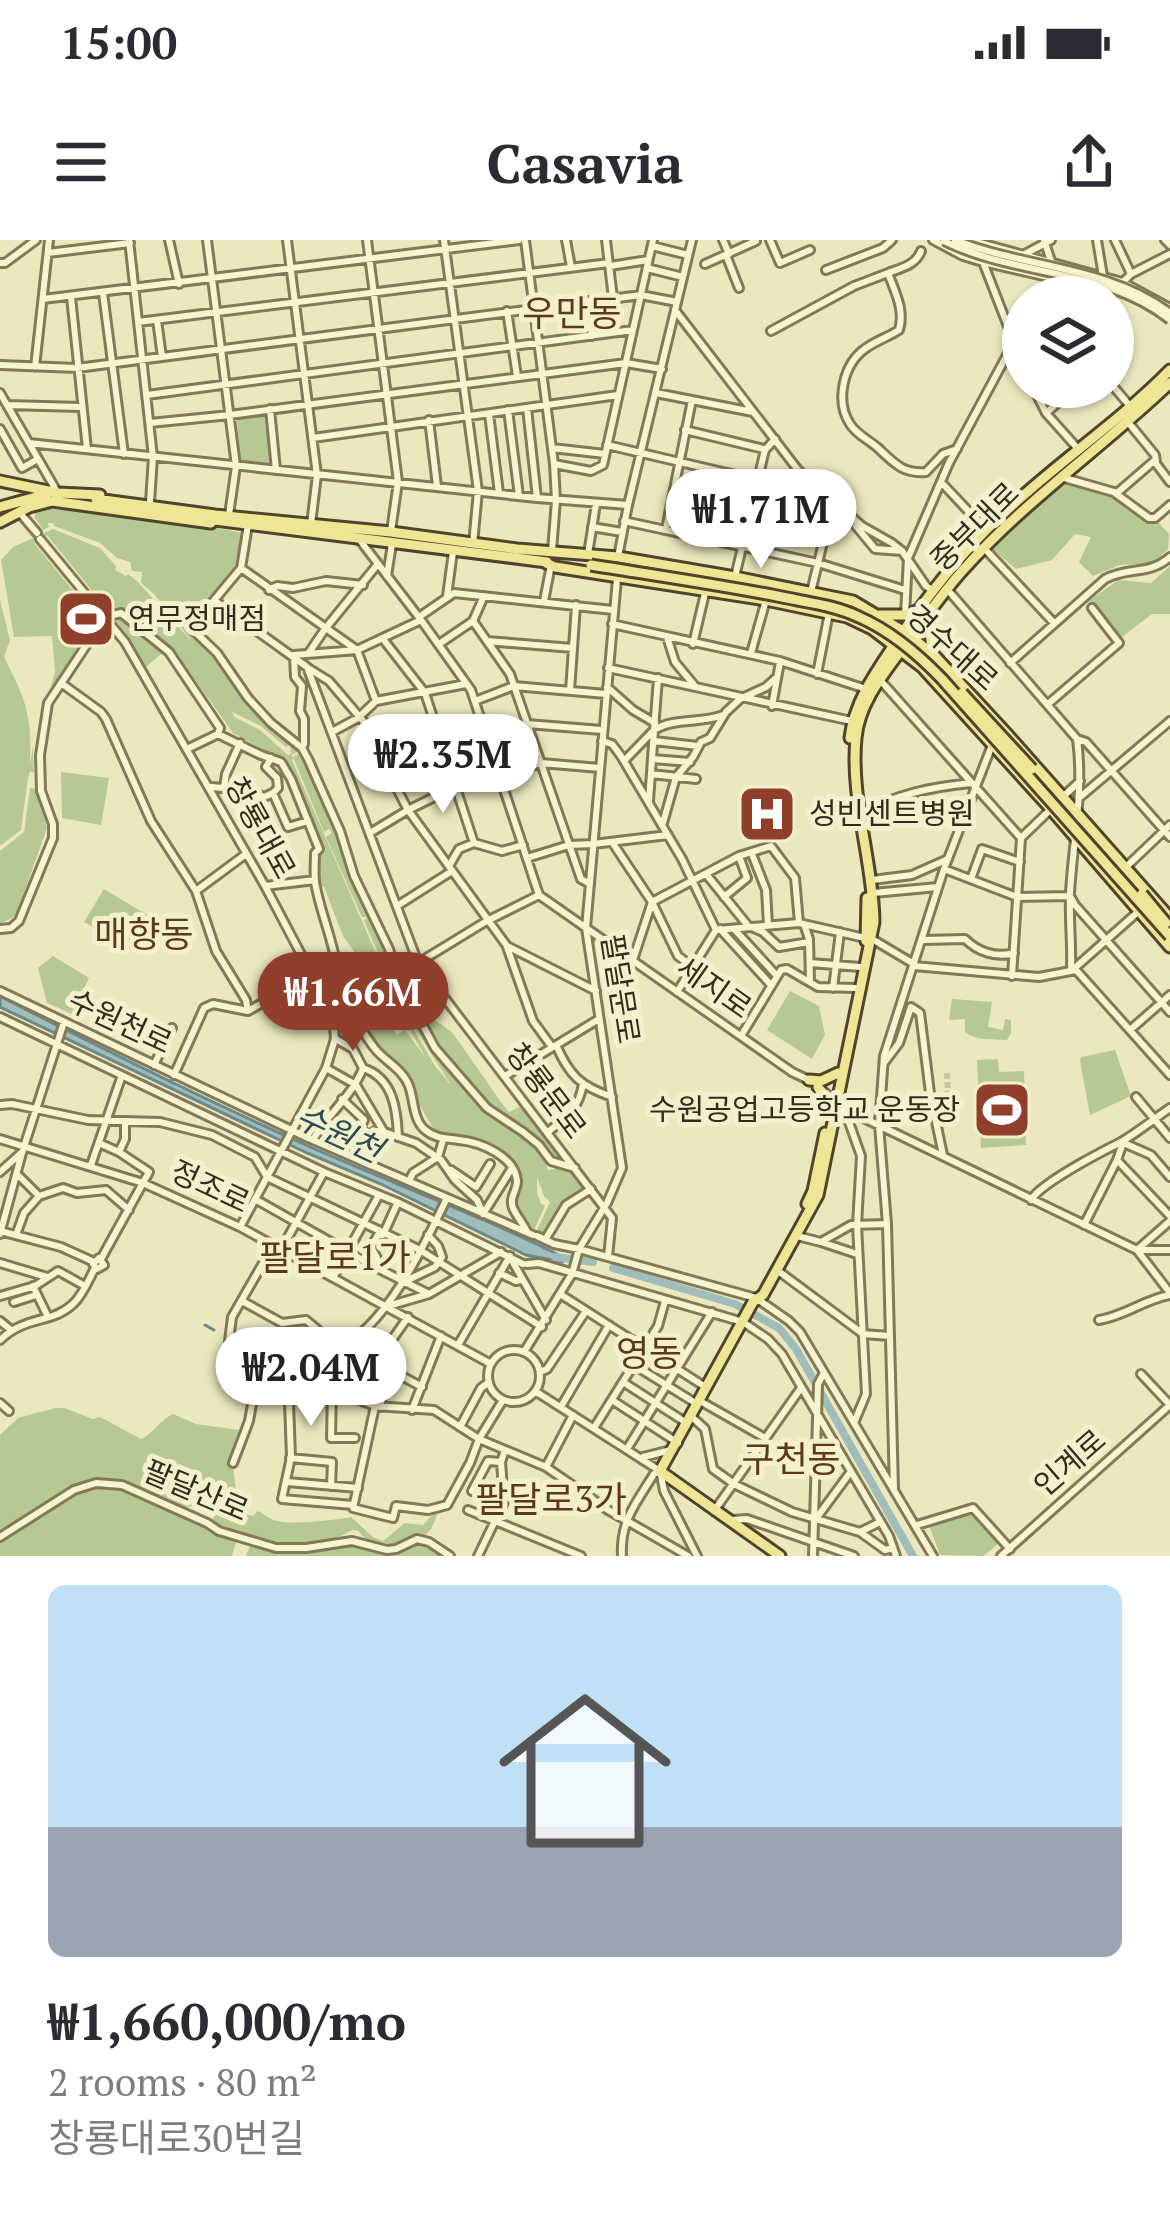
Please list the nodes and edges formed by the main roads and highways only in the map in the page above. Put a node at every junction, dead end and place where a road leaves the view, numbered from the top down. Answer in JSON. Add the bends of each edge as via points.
{"nodes":[{"id":1,"x":1170,"y":370,"type":"edge"},
{"id":2,"x":1170,"y":383,"type":"edge"},
{"id":3,"x":0,"y":485,"type":"edge"},
{"id":4,"x":58,"y":493,"type":"junction"},
{"id":5,"x":93,"y":501,"type":"junction"},
{"id":6,"x":10,"y":507,"type":"edge"},
{"id":7,"x":221,"y":517,"type":"junction"},
{"id":8,"x":0,"y":522,"type":"edge"},
{"id":9,"x":392,"y":538,"type":"junction"},
{"id":10,"x":549,"y":558,"type":"junction"},
{"id":11,"x":590,"y":560,"type":"junction"},
{"id":12,"x":916,"y":613,"type":"junction"},
{"id":13,"x":879,"y":615,"type":"junction"},
{"id":14,"x":872,"y":629,"type":"junction"},
{"id":15,"x":907,"y":634,"type":"junction"},
{"id":16,"x":898,"y":648,"type":"junction"},
{"id":17,"x":933,"y":654,"type":"junction"},
{"id":18,"x":888,"y":660,"type":"junction"},
{"id":19,"x":915,"y":661,"type":"junction"},
{"id":20,"x":1170,"y":922,"type":"edge"},
{"id":21,"x":1170,"y":936,"type":"edge"},
{"id":22,"x":869,"y":938,"type":"junction"},
{"id":23,"x":1170,"y":947,"type":"edge"},
{"id":24,"x":838,"y":1073,"type":"junction"},
{"id":25,"x":836,"y":1104,"type":"junction"},
{"id":26,"x":755,"y":1300,"type":"junction"},
{"id":27,"x":676,"y":1446,"type":"junction"},
{"id":28,"x":689,"y":1492,"type":"junction"},
{"id":29,"x":780,"y":1556,"type":"edge"}],
"edges":[{"from":1,"to":12,"type":"main road","name":"중부대로","via":[[986,530]]},
{"from":2,"to":12,"type":"main road","name":"중부대로"},
{"from":3,"to":4,"type":"main road"},
{"from":3,"to":6,"type":"main road","name":"창룡대로"},
{"from":4,"to":5,"type":"main road"},
{"from":4,"to":6,"type":"main road"},
{"from":5,"to":6,"type":"main road"},
{"from":5,"to":7,"type":"main road","via":[[150,502]]},
{"from":5,"to":7,"type":"main road","via":[[213,524]]},
{"from":6,"to":8,"type":"main road"},
{"from":7,"to":9,"type":"main road","name":"경수대로"},
{"from":7,"to":9,"type":"main road","name":"경수대로"},
{"from":9,"to":10,"type":"main road","name":"경수대로"},
{"from":9,"to":10,"type":"main road","name":"경수대로"},
{"from":10,"to":11,"type":"main road","name":"경수대로"},
{"from":10,"to":14,"type":"main road","name":"경수대로","via":[[830,613]]},
{"from":11,"to":13,"type":"main road","name":"경수대로","via":[[618,557],[735,577],[853,601]]},
{"from":11,"to":20,"type":"main road","bridge":true,"via":[[817,599],[888,626],[973,704]]},
{"from":11,"to":21,"type":"main road","bridge":true,"via":[[838,608],[891,635],[942,679]]},
{"from":12,"to":13,"type":"main road"},
{"from":12,"to":15,"type":"main road","name":"중부대로"},
{"from":12,"to":17,"type":"main road"},
{"from":13,"to":15,"type":"main road","name":"경수대로"},
{"from":14,"to":16,"type":"main road","name":"경수대로"},
{"from":14,"to":18,"type":"main road"},
{"from":15,"to":16,"type":"main road","name":"중부대로"},
{"from":15,"to":17,"type":"main road","name":"경수대로"},
{"from":16,"to":18,"type":"main road","name":"중부대로"},
{"from":16,"to":19,"type":"main road","name":"경수대로"},
{"from":17,"to":20,"type":"main road","name":"경수대로"},
{"from":18,"to":19,"type":"main road"},
{"from":18,"to":22,"type":"main road","name":"중부대로","via":[[856,736],[873,893]]},
{"from":18,"to":22,"type":"main road","name":"중부대로","via":[[852,722]]},
{"from":19,"to":23,"type":"main road","name":"경수대로"},
{"from":22,"to":24,"type":"main road","name":"중부대로"},
{"from":22,"to":25,"type":"main road","name":"중부대로"},
{"from":24,"to":25,"type":"main road","name":"중부대로"},
{"from":24,"to":25,"type":"main road","via":[[814,1083]]},
{"from":25,"to":26,"type":"main road","name":"중부대로","via":[[811,1196]]},
{"from":25,"to":26,"type":"main road","name":"중부대로","via":[[818,1195]]},
{"from":26,"to":27,"type":"main road","name":"중부대로"},
{"from":27,"to":28,"type":"main road","via":[[675,1476]]},
{"from":27,"to":28,"type":"main road","name":"중부대로","via":[[660,1471]]},
{"from":28,"to":29,"type":"main road"}]}
